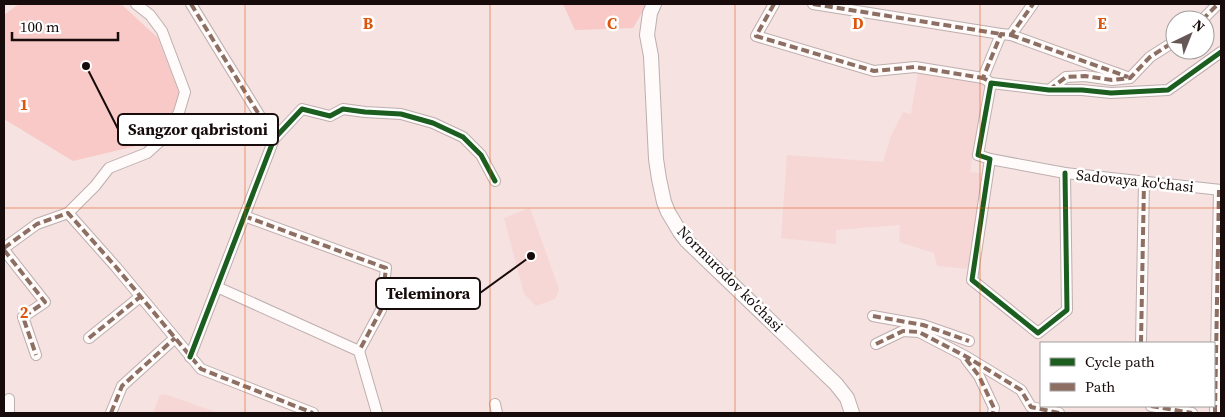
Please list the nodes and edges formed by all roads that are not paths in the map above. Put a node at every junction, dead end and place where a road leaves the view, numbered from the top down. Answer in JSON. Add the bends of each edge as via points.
{"nodes":[{"id":1,"x":136,"y":4,"type":"edge"},
{"id":2,"x":191,"y":4,"type":"edge"},
{"id":3,"x":654,"y":4,"type":"edge"},
{"id":4,"x":774,"y":4,"type":"edge"},
{"id":5,"x":813,"y":4,"type":"edge"},
{"id":6,"x":1033,"y":4,"type":"edge"},
{"id":7,"x":1006,"y":34,"type":"junction"},
{"id":8,"x":1165,"y":47,"type":"edge"},
{"id":9,"x":1221,"y":52,"type":"edge"},
{"id":10,"x":1130,"y":78,"type":"junction"},
{"id":11,"x":987,"y":80,"type":"junction"},
{"id":12,"x":1049,"y":90,"type":"junction"},
{"id":13,"x":274,"y":139,"type":"junction"},
{"id":14,"x":990,"y":159,"type":"junction"},
{"id":15,"x":1065,"y":173,"type":"junction"},
{"id":16,"x":495,"y":181,"type":"dead end"},
{"id":17,"x":1144,"y":182,"type":"junction"},
{"id":18,"x":1220,"y":190,"type":"edge"},
{"id":19,"x":68,"y":212,"type":"junction"},
{"id":20,"x":244,"y":216,"type":"junction"},
{"id":21,"x":4,"y":249,"type":"edge"},
{"id":22,"x":217,"y":287,"type":"junction"},
{"id":23,"x":140,"y":297,"type":"junction"},
{"id":24,"x":873,"y":316,"type":"dead end"},
{"id":25,"x":89,"y":338,"type":"dead end"},
{"id":26,"x":175,"y":338,"type":"junction"},
{"id":27,"x":969,"y":341,"type":"dead end"},
{"id":28,"x":1141,"y":342,"type":"edge"},
{"id":29,"x":876,"y":344,"type":"dead end"},
{"id":30,"x":358,"y":350,"type":"junction"},
{"id":31,"x":36,"y":355,"type":"dead end"},
{"id":32,"x":963,"y":355,"type":"junction"},
{"id":33,"x":190,"y":357,"type":"junction"},
{"id":34,"x":9,"y":399,"type":"dead end"},
{"id":35,"x":1157,"y":407,"type":"edge"},
{"id":36,"x":9,"y":413,"type":"edge"},
{"id":37,"x":112,"y":413,"type":"edge"},
{"id":38,"x":313,"y":413,"type":"edge"},
{"id":39,"x":377,"y":413,"type":"edge"},
{"id":40,"x":852,"y":413,"type":"edge"},
{"id":41,"x":993,"y":413,"type":"edge"},
{"id":42,"x":1059,"y":413,"type":"edge"},
{"id":43,"x":1192,"y":413,"type":"edge"},
{"id":44,"x":1215,"y":413,"type":"edge"}],
"edges":[{"from":1,"to":19,"type":"street","via":[[162,31],[185,92],[179,112],[168,134],[147,153],[109,168]]},
{"from":2,"to":13,"type":"street"},
{"from":3,"to":40,"type":"main road","name":"Normurodov ko'chasi","via":[[647,35],[652,56],[658,180],[668,212],[687,240],[842,391]]},
{"from":4,"to":11,"type":"street","via":[[756,36],[874,70],[915,67]]},
{"from":5,"to":7,"type":"street"},
{"from":6,"to":7,"type":"street"},
{"from":7,"to":10,"type":"street"},
{"from":7,"to":11,"type":"street"},
{"from":8,"to":10,"type":"street","via":[[1150,57]]},
{"from":9,"to":12,"type":"street","via":[[1168,90],[1111,93]]},
{"from":10,"to":12,"type":"street","via":[[1066,77]]},
{"from":11,"to":12,"type":"street"},
{"from":11,"to":14,"type":"street","via":[[978,155]]},
{"from":13,"to":16,"type":"street","via":[[302,109],[330,116],[343,109],[401,114],[433,123],[463,137],[482,155]]},
{"from":13,"to":20,"type":"street"},
{"from":14,"to":15,"type":"street","name":"Sadovaya ko'chasi"},
{"from":14,"to":15,"type":"street","via":[[972,280],[1038,333],[1067,310]]},
{"from":15,"to":17,"type":"street","name":"Sadovaya ko'chasi"},
{"from":17,"to":18,"type":"street","name":"Sadovaya ko'chasi"},
{"from":17,"to":28,"type":"street"},
{"from":18,"to":44,"type":"street"},
{"from":19,"to":21,"type":"street","via":[[37,224]]},
{"from":19,"to":23,"type":"street"},
{"from":20,"to":22,"type":"street"},
{"from":20,"to":30,"type":"street","via":[[386,268],[381,310]]},
{"from":21,"to":31,"type":"street","via":[[45,302],[23,317]]},
{"from":22,"to":30,"type":"street"},
{"from":22,"to":33,"type":"street"},
{"from":23,"to":25,"type":"street"},
{"from":23,"to":26,"type":"street"},
{"from":24,"to":27,"type":"street","via":[[923,325]]},
{"from":26,"to":33,"type":"street"},
{"from":26,"to":37,"type":"street","via":[[122,386]]},
{"from":29,"to":32,"type":"street","via":[[904,331],[919,332]]},
{"from":30,"to":39,"type":"street"},
{"from":32,"to":41,"type":"street","via":[[979,376],[994,408]]},
{"from":32,"to":42,"type":"street","via":[[1021,390],[1030,407]]},
{"from":33,"to":38,"type":"street","via":[[201,369]]},
{"from":34,"to":36,"type":"street"},
{"from":35,"to":43,"type":"street"}]}
